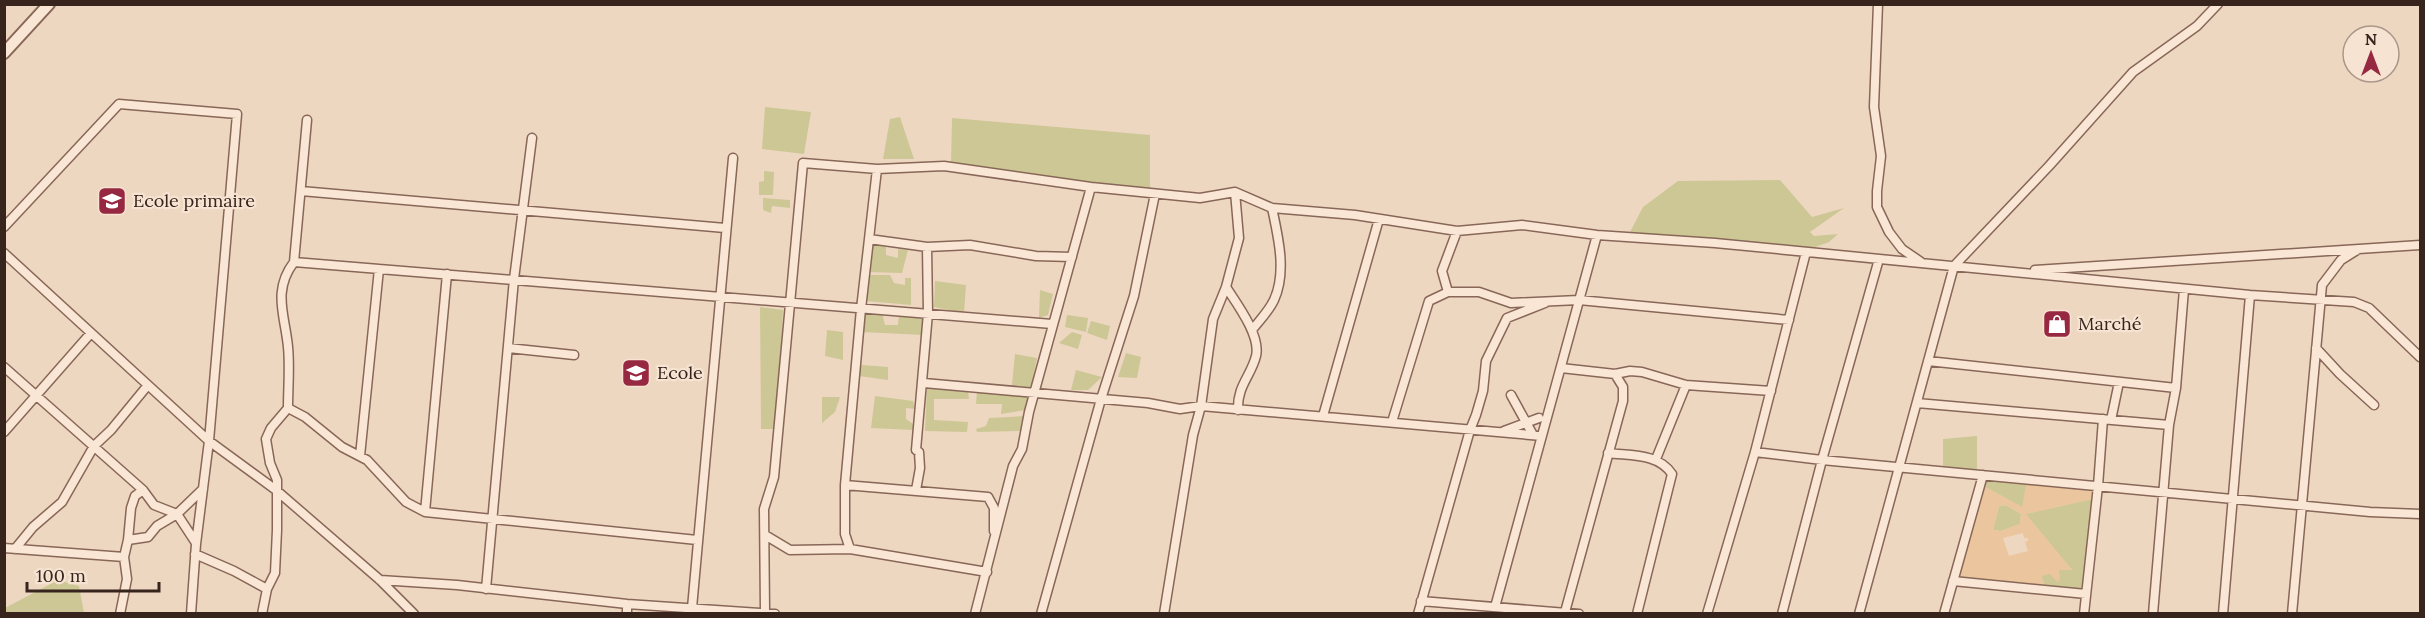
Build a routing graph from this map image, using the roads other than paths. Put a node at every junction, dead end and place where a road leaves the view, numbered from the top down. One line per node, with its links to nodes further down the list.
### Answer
1 (49, 4): 4 (street)
2 (1878, 4): 29 (street)
3 (2218, 4): 30 (street)
4 (4, 53)
5 (307, 120): 10 (street)
6 (532, 138): 14 (street)
7 (733, 158): 17 (street)
8 (877, 170): 9 (street); 20 (street); 42 (street)
9 (1091, 187): 12 (street); 26 (street)
10 (301, 191): 14 (street); 28 (street)
11 (1235, 192): 12 (street); 13 (street); 35 (street)
12 (1155, 194): 67 (street)
13 (1272, 208): 15 (street); 48 (street)
14 (522, 210): 17 (street); 34 (street)
15 (1379, 219): 18 (street); 73 (street)
16 (4, 227): 83 (street)
17 (725, 228): 38 (street)
18 (1457, 231): 19 (street); 37 (street)
19 (1597, 235): 24 (street); 41 (street)
20 (869, 239): 22 (street); 44 (street)
21 (2421, 245): 23 (street)
22 (927, 246): 26 (street); 45 (street)
23 (2358, 249): 32 (street); 40 (street)
24 (1806, 252): 27 (street); 46 (street)
25 (4, 254): 49 (street)
26 (1072, 257): 47 (street)
27 (1879, 259): 29 (street); 89 (street)
28 (294, 262): 31 (street); 71 (street)
29 (1923, 263): 30 (street)
30 (1954, 266): 32 (street); 54 (street)
31 (379, 269): 33 (street); 87 (street)
32 (2009, 272): 36 (street)
33 (447, 274): 34 (street); 101 (street)
34 (514, 279): 38 (street); 50 (street)
35 (1227, 287): 48 (street); 70 (street)
36 (2184, 289): 39 (street); 62 (street)
37 (1448, 292): 43 (street); 76 (street)
38 (720, 295): 42 (street); 107 (street)
39 (2250, 295): 40 (street); 99 (street)
40 (2320, 299): 51 (street); 53 (street)
41 (1579, 300): 43 (street); 46 (street); 56 (street)
42 (791, 303): 44 (street); 105 (street)
43 (1545, 303): 79 (street)
44 (861, 309): 45 (street); 92 (street)
45 (928, 314): 47 (street); 59 (street)
46 (1789, 320): 63 (street)
47 (1052, 324): 64 (street)
48 (1252, 330): 72 (street)
49 (91, 333): 60 (street); 65 (street)
50 (508, 348): 52 (street); 104 (street)
51 (2316, 348): 69 (street); 100 (street)
52 (574, 355)
53 (2421, 357)
54 (1928, 361): 58 (street); 68 (street)
55 (4, 367): 65 (street)
56 (1561, 368): 57 (street); 82 (street)
57 (1615, 374): 61 (street); 86 (street)
58 (2120, 382): 62 (street); 75 (street)
59 (924, 383): 64 (street); 97 (street)
60 (148, 385): 83 (street); 84 (street)
61 (1686, 385): 63 (street); 88 (street)
62 (2176, 388): 78 (street)
63 (1771, 391): 85 (street)
64 (1035, 392): 67 (street); 109 (street)
65 (36, 395): 80 (street); 84 (street)
66 (1511, 396): 77 (street)
67 (1101, 399): 70 (street); 133 (street)
68 (1917, 403): 75 (street); 90 (street)
69 (2374, 405)
70 (1201, 406): 72 (street); 134 (street)
71 (288, 408): 87 (street); 96 (street)
72 (1238, 410): 73 (street)
73 (1323, 416): 76 (street)
74 (1539, 418): 77 (street)
75 (2107, 420): 78 (street); 93 (street)
76 (1392, 422): 79 (street)
77 (1525, 423): 81 (street); 82 (street)
78 (2169, 425): 98 (street)
79 (1470, 430): 81 (street); 121 (street)
80 (4, 432)
81 (1501, 432): 82 (street)
82 (1537, 436): 122 (street)
83 (209, 441): 94 (street); 96 (street)
84 (94, 446): 95 (street); 111 (street)
85 (1755, 452): 89 (street); 138 (street)
86 (1608, 453): 88 (street); 126 (street)
87 (360, 456): 101 (street)
88 (1656, 459): 137 (street)
89 (1822, 460): 90 (street); 139 (street)
90 (1899, 468): 91 (street); 140 (street)
91 (1983, 476): 93 (street); 117 (street)
92 (845, 485): 97 (street); 112 (street)
93 (2098, 486): 98 (street); 120 (street)
94 (203, 489): 102 (street); 108 (street)
95 (143, 490): 102 (street); 106 (street)
96 (276, 490): 116 (street); 118 (street)
97 (916, 490): 109 (street)
98 (2163, 493): 99 (street); 143 (street)
99 (2233, 499): 100 (street); 144 (street)
100 (2302, 506): 103 (street); 145 (street)
101 (426, 512): 104 (street)
102 (177, 514): 106 (street); 108 (street)
103 (2421, 514)
104 (493, 520): 107 (street); 119 (street)
105 (765, 535): 112 (street); 125 (street)
106 (128, 540): 114 (street)
107 (698, 540): 123 (street)
108 (196, 544): 113 (street)
109 (994, 545): 115 (street)
110 (4, 548): 111 (street)
111 (15, 549): 114 (street)
112 (850, 549): 115 (street)
113 (195, 554): 118 (street); 128 (street)
114 (124, 557): 127 (street)
115 (987, 572): 132 (street)
116 (380, 580): 119 (street); 130 (street)
117 (1953, 581): 120 (street); 141 (street)
118 (267, 589): 129 (street)
119 (486, 589): 124 (street)
120 (2086, 594): 142 (street)
121 (1421, 601): 122 (street); 135 (street)
122 (1495, 607): 126 (street)
123 (692, 608): 124 (street); 125 (street)
124 (627, 609)
125 (765, 612): 131 (street)
126 (1565, 612): 136 (street)
127 (120, 614)
128 (191, 614)
129 (262, 614)
130 (414, 614)
131 (775, 614)
132 (975, 614)
133 (1041, 614)
134 (1164, 614)
135 (1418, 614)
136 (1579, 614)
137 (1637, 614)
138 (1707, 614)
139 (1782, 614)
140 (1859, 614)
141 (1944, 614)
142 (2084, 614)
143 (2153, 614)
144 (2223, 614)
145 (2292, 614)

